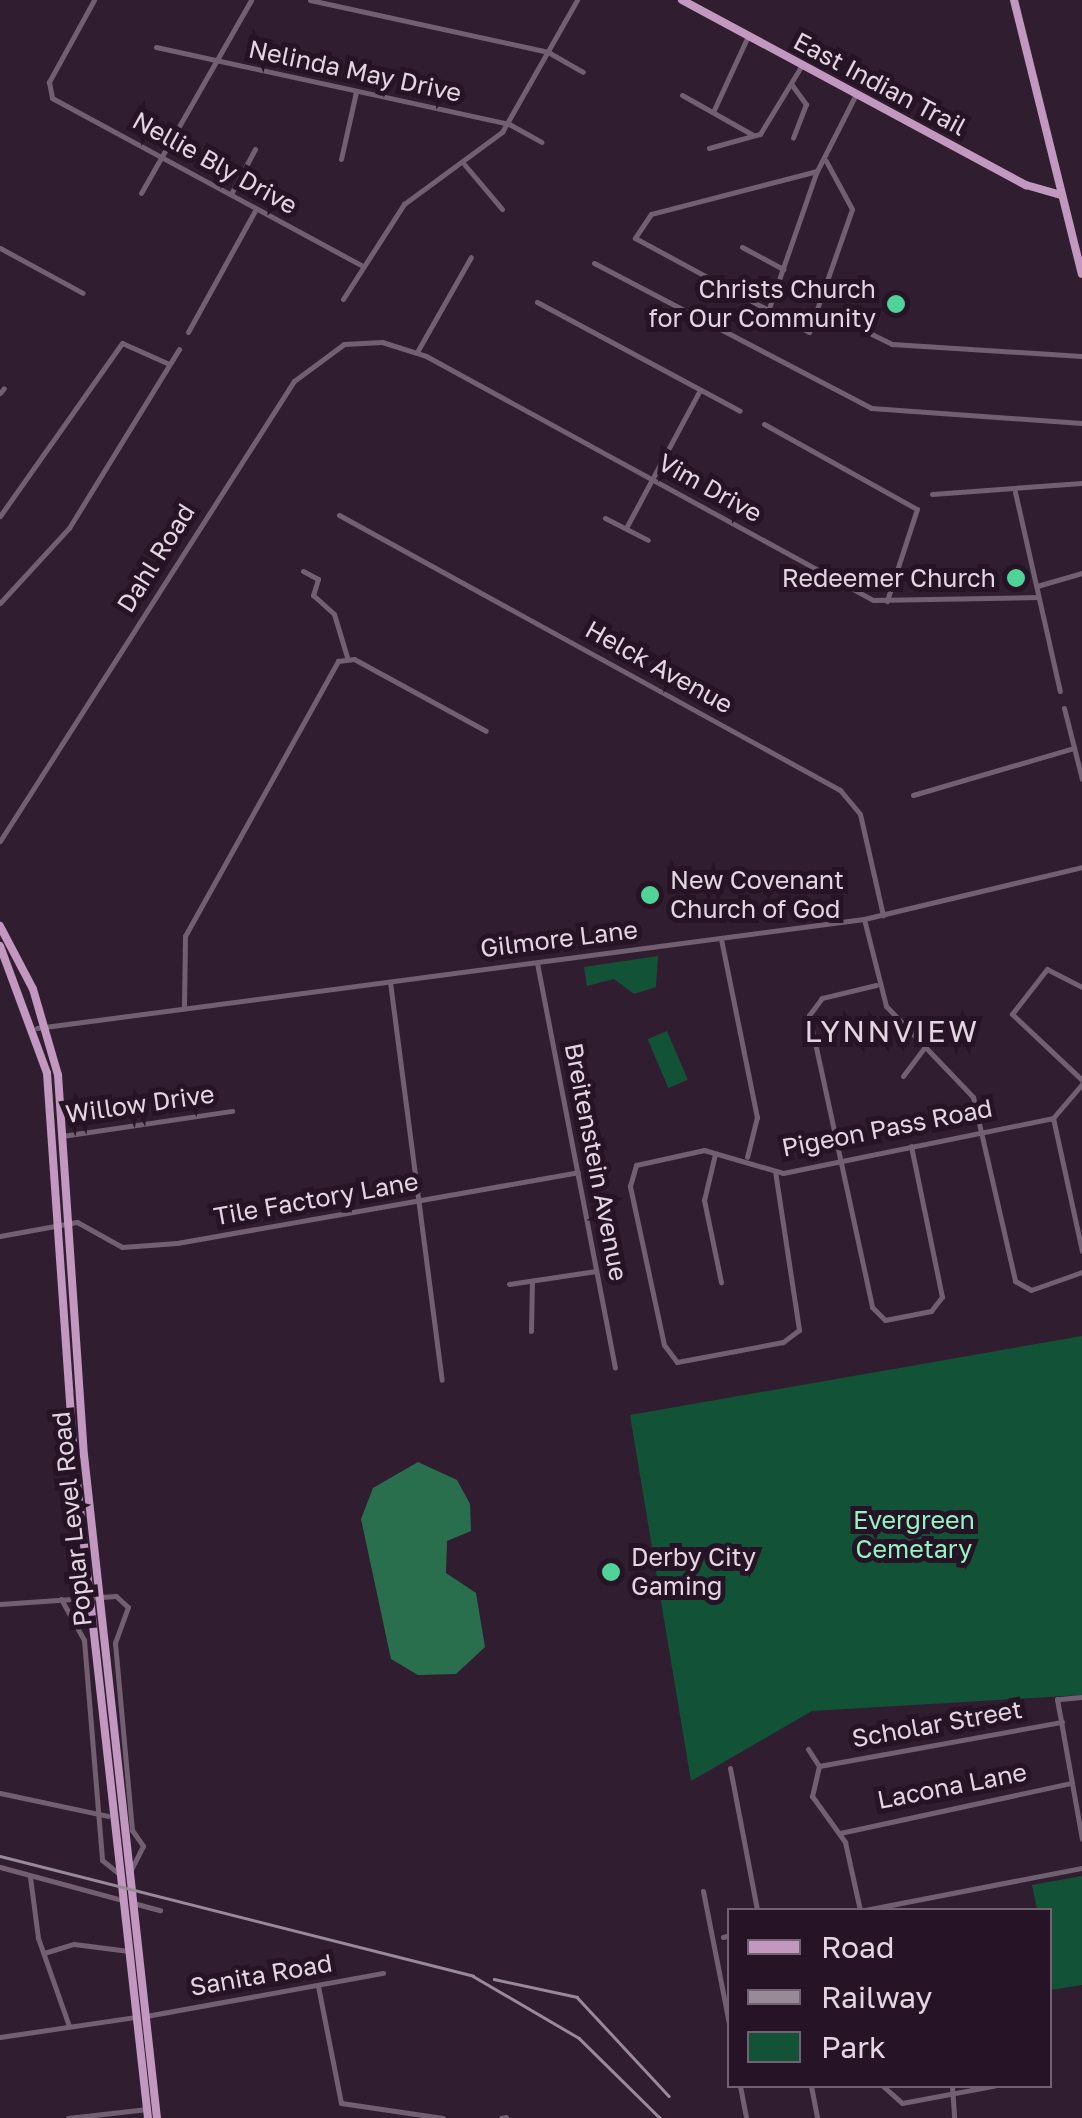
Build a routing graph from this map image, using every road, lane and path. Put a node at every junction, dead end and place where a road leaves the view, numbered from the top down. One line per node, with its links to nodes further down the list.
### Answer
1 (94, 0): 24 (street, Nellie Bly Drive)
2 (252, 0): 10 (street)
3 (310, 0): 9 (street)
4 (577, 0): 9 (street)
5 (682, 0): 7 (main road, East Indian Trail)
6 (1014, 0): 31 (main road)
7 (748, 36): 11 (main road, East Indian Trail); 17 (street)
8 (156, 47): 10 (street, Nelinda May Drive)
9 (548, 52): 12 (street); 18 (street)
10 (216, 61): 14 (street, Nelinda May Drive); 24 (street)
11 (802, 65): 13 (street); 15 (main road, East Indian Trail)
12 (583, 72)
13 (792, 86): 19 (street); 20 (street)
14 (356, 92): 18 (street, Nelinda May Drive); 25 (street)
15 (856, 94): 26 (street); 31 (main road, East Indian Trail)
16 (682, 95): 17 (street)
17 (714, 112): 19 (street)
18 (506, 124): 21 (street, Nelinda May Drive); 27 (street)
19 (755, 137): 22 (street)
20 (793, 138)
21 (542, 142)
22 (709, 148)
23 (255, 149): 30 (street)
24 (162, 157): 29 (street); 30 (street, Nellie Bly Drive)
25 (342, 160)
26 (826, 162): 28 (street); 44 (street)
27 (464, 164): 33 (street); 38 (street)
28 (817, 171): 39 (street); 44 (street)
29 (141, 193)
30 (231, 194): 32 (street, Nellie Bly Drive)
31 (1062, 195): 40 (main road)
32 (256, 209): 38 (street, Nellie Bly Drive); 46 (street)
33 (502, 209)
34 (742, 247): 39 (street)
35 (0, 248): 41 (street)
36 (471, 257): 49 (street)
37 (594, 263): 54 (street)
38 (363, 266): 42 (street)
39 (783, 269): 44 (street)
40 (1082, 274)
41 (83, 293)
42 (343, 298)
43 (536, 302): 52 (street)
44 (767, 314)
45 (835, 316): 50 (street)
46 (188, 332)
47 (378, 342): 49 (street, Vim Drive); 78 (street, Dahl Road)
48 (179, 350): 51 (street)
49 (416, 352): 56 (street, Vim Drive)
50 (1082, 356)
51 (169, 364): 61 (street); 70 (street)
52 (700, 390): 53 (street); 56 (street)
53 (740, 411)
54 (1082, 423)
55 (764, 424): 69 (street)
56 (652, 479): 63 (street); 69 (street, Vim Drive)
57 (1082, 483): 58 (street)
58 (1015, 492): 59 (street); 67 (street)
59 (932, 494)
60 (339, 515): 80 (street, Helck Avenue)
61 (0, 516)
62 (605, 518): 63 (street)
63 (626, 528): 64 (street)
64 (648, 540)
65 (303, 570): 71 (street)
66 (1082, 573): 67 (street)
67 (1037, 586): 68 (street)
68 (1038, 597): 69 (street, Vim Drive); 72 (street)
69 (888, 601)
70 (0, 602)
71 (346, 657): 74 (street); 89 (street)
72 (1060, 691)
73 (1064, 708): 75 (street)
74 (486, 731)
75 (1074, 748): 76 (street); 77 (street)
76 (1082, 779)
77 (914, 795)
78 (0, 840)
79 (1082, 867): 80 (street, Gilmore Lane)
80 (883, 915): 81 (street, Gilmore Lane)
81 (864, 919): 83 (street, Gilmore Lane); 87 (street)
82 (0, 926): 90 (main road, Poplar Level Road)
83 (720, 939): 85 (street, Gilmore Lane); 101 (street)
84 (0, 946): 91 (main road, Poplar Level Road)
85 (537, 963): 86 (street, Gilmore Lane); 104 (street, Breitenstein Avenue)
86 (390, 982): 89 (street, Gilmore Lane); 105 (street)
87 (876, 984): 92 (street); 102 (street)
88 (1082, 987): 94 (street)
89 (184, 1007): 90 (street, Gilmore Lane)
90 (48, 1026): 91 (street, Gilmore Lane); 98 (main road, Poplar Level Road)
91 (37, 1028): 98 (main road, Poplar Level Road)
92 (926, 1046): 93 (street); 97 (street)
93 (903, 1076)
94 (1082, 1082): 96 (street)
95 (232, 1111): 98 (street, Willow Drive)
96 (1054, 1118): 97 (street, Pigeon Pass Road); 109 (street)
97 (982, 1130): 99 (street, Pigeon Pass Road); 111 (street)
98 (58, 1136): 106 (main road, Poplar Level Road); 107 (main road, Poplar Level Road)
99 (912, 1146): 102 (street, Pigeon Pass Road); 102 (street)
100 (715, 1152): 101 (street, Pigeon Pass Road); 103 (street, Pigeon Pass Road); 113 (street)
101 (747, 1158): 103 (street, Pigeon Pass Road)
102 (840, 1161): 103 (street, Pigeon Pass Road)
103 (775, 1171)
104 (578, 1172): 105 (street, Tile Factory Lane); 110 (street, Breitenstein Avenue)
105 (418, 1202): 106 (street, Tile Factory Lane); 117 (street)
106 (68, 1223): 107 (street); 118 (main road, Poplar Level Road)
107 (58, 1226): 108 (street); 118 (main road, Poplar Level Road)
108 (0, 1236)
109 (1082, 1252)
110 (596, 1272): 112 (street); 116 (street, Breitenstein Avenue)
111 (1082, 1272)
112 (532, 1281): 114 (street); 115 (street)
113 (721, 1282)
114 (508, 1284)
115 (531, 1331)
116 (615, 1368)
117 (442, 1380)
118 (95, 1597): 119 (street); 128 (street); 145 (main road, Poplar Level Road)
119 (61, 1599): 120 (street); 129 (street)
120 (0, 1604)
121 (1082, 1697): 122 (street)
122 (1062, 1722): 124 (street, Scholar Street); 126 (street)
123 (808, 1749): 124 (street)
124 (819, 1766): 130 (street)
125 (730, 1768): 136 (street)
126 (1072, 1783): 130 (street, Lacona Lane); 131 (street)
127 (0, 1793): 129 (street)
128 (131, 1815): 129 (street); 129 (street)
129 (104, 1816)
130 (840, 1833): 137 (street)
131 (1082, 1839)
132 (0, 1867): 134 (street)
133 (1082, 1868): 138 (street)
134 (30, 1877): 139 (street); 141 (street)
135 (703, 1890): 144 (street)
136 (757, 1908)
137 (861, 1908)
138 (872, 1908)
139 (160, 1910)
140 (149, 1952): 141 (street)
141 (44, 1953): 146 (street)
142 (383, 1973): 143 (street, Sanita Road)
143 (318, 1986): 145 (street, Sanita Road); 157 (street)
144 (727, 2014)
145 (141, 2017): 146 (street, Sanita Road); 154 (main road, Poplar Level Road); 156 (main road, Poplar Level Road)
146 (68, 2026): 147 (street, Sanita Road)
147 (0, 2038)
148 (740, 2088): 158 (street)
149 (811, 2088): 159 (street)
150 (885, 2088): 153 (street)
151 (952, 2088): 153 (street)
152 (983, 2088): 153 (street)
153 (952, 2094): 160 (street)
154 (147, 2114): 155 (street)
155 (68, 2118)
156 (158, 2118)
157 (443, 2118)
158 (746, 2118)
159 (817, 2118)
160 (954, 2118)

